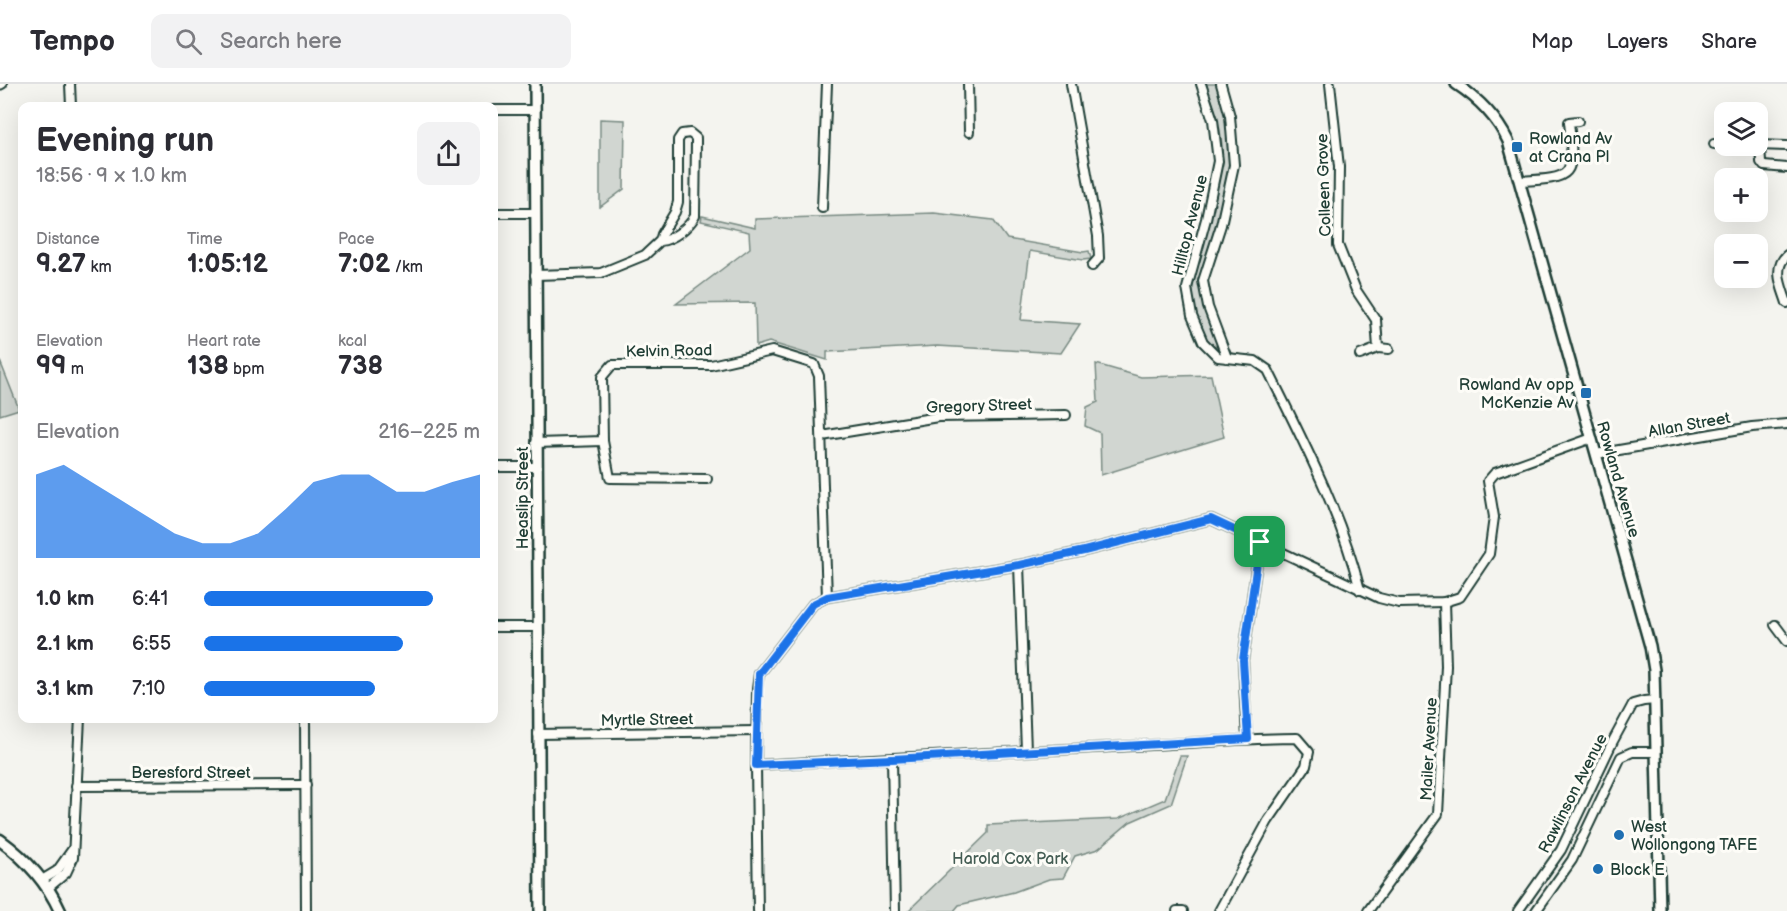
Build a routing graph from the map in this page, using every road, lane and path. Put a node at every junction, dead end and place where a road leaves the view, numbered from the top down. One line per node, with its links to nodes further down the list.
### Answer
1 (70, 84): 10 (street)
2 (535, 84): 12 (street, Heaslip Street)
3 (827, 84): 20 (street)
4 (968, 84): 14 (street)
5 (1071, 84): 25 (street)
6 (1201, 84): 31 (street, Hilltop Avenue)
7 (1221, 84): 31 (street, Hilltop Avenue)
8 (1330, 84): 28 (street, Colleen Grove)
9 (1456, 84): 19 (street, Rowland Avenue)
10 (71, 102)
11 (498, 110): 12 (street)
12 (535, 110): 22 (street, Heaslip Street)
13 (1578, 121): 19 (street)
14 (969, 132)
15 (1768, 145): 16 (street)
16 (1787, 146)
17 (1760, 156): 18 (street)
18 (1787, 168)
19 (1520, 180): 35 (street, Rowland Avenue)
20 (822, 208)
21 (498, 213): 22 (street)
22 (535, 213): 26 (street, Heaslip Street)
23 (660, 241): 23 (street); 26 (street)
24 (1787, 255): 27 (street)
25 (1092, 266)
26 (535, 275): 37 (street, Heaslip Street)
27 (1787, 303)
28 (1378, 348): 29 (street); 30 (street)
29 (1389, 349)
30 (1360, 355)
31 (1227, 358): 44 (street, Hilltop Avenue)
32 (1066, 415): 34 (street, Gregory Street)
33 (1787, 424): 38 (street, Allan Street)
34 (822, 436): 36 (street, Kelvin Road); 45 (street, Kelvin Road)
35 (1592, 438): 38 (street, Rowland Avenue); 46 (street)
36 (603, 441): 37 (street); 41 (street)
37 (536, 443): 40 (street, Heaslip Street)
38 (1596, 454): 51 (street, Rowland Avenue)
39 (498, 466): 40 (street)
40 (536, 466): 49 (street, Heaslip Street)
41 (707, 479)
42 (1260, 542): 43 (street); 44 (street); 56 (street)
43 (1019, 565): 45 (street); 57 (street)
44 (1360, 590): 46 (street)
45 (827, 597): 54 (street)
46 (1444, 602): 73 (street, Mailer Avenue)
47 (1775, 625): 50 (street)
48 (498, 627): 49 (street)
49 (537, 627): 55 (street, Heaslip Street)
50 (1787, 641)
51 (1654, 700): 58 (street, Rowland Avenue); 74 (street, Rawlinson Avenue)
52 (80, 723): 62 (street)
53 (305, 723): 61 (street)
54 (756, 731): 55 (street, Myrtle Street); 60 (street)
55 (538, 734): 67 (street, Heaslip Street)
56 (1248, 739): 57 (street); 72 (street)
57 (1026, 750): 59 (street)
58 (1656, 752): 75 (street, Rawlinson Avenue); 76 (street, Rowland Avenue)
59 (892, 759): 60 (street); 69 (street)
60 (756, 765): 68 (street)
61 (306, 785): 62 (street, Beresford Street); 66 (street)
62 (76, 786): 64 (street)
63 (0, 840): 64 (main road)
64 (45, 884): 65 (main road)
65 (60, 911)
66 (306, 911)
67 (540, 911)
68 (758, 911)
69 (895, 911)
70 (1177, 911): 71 (street)
71 (1184, 911)
72 (1220, 911)
73 (1368, 911)
74 (1518, 911)
75 (1536, 911)
76 (1660, 911)

